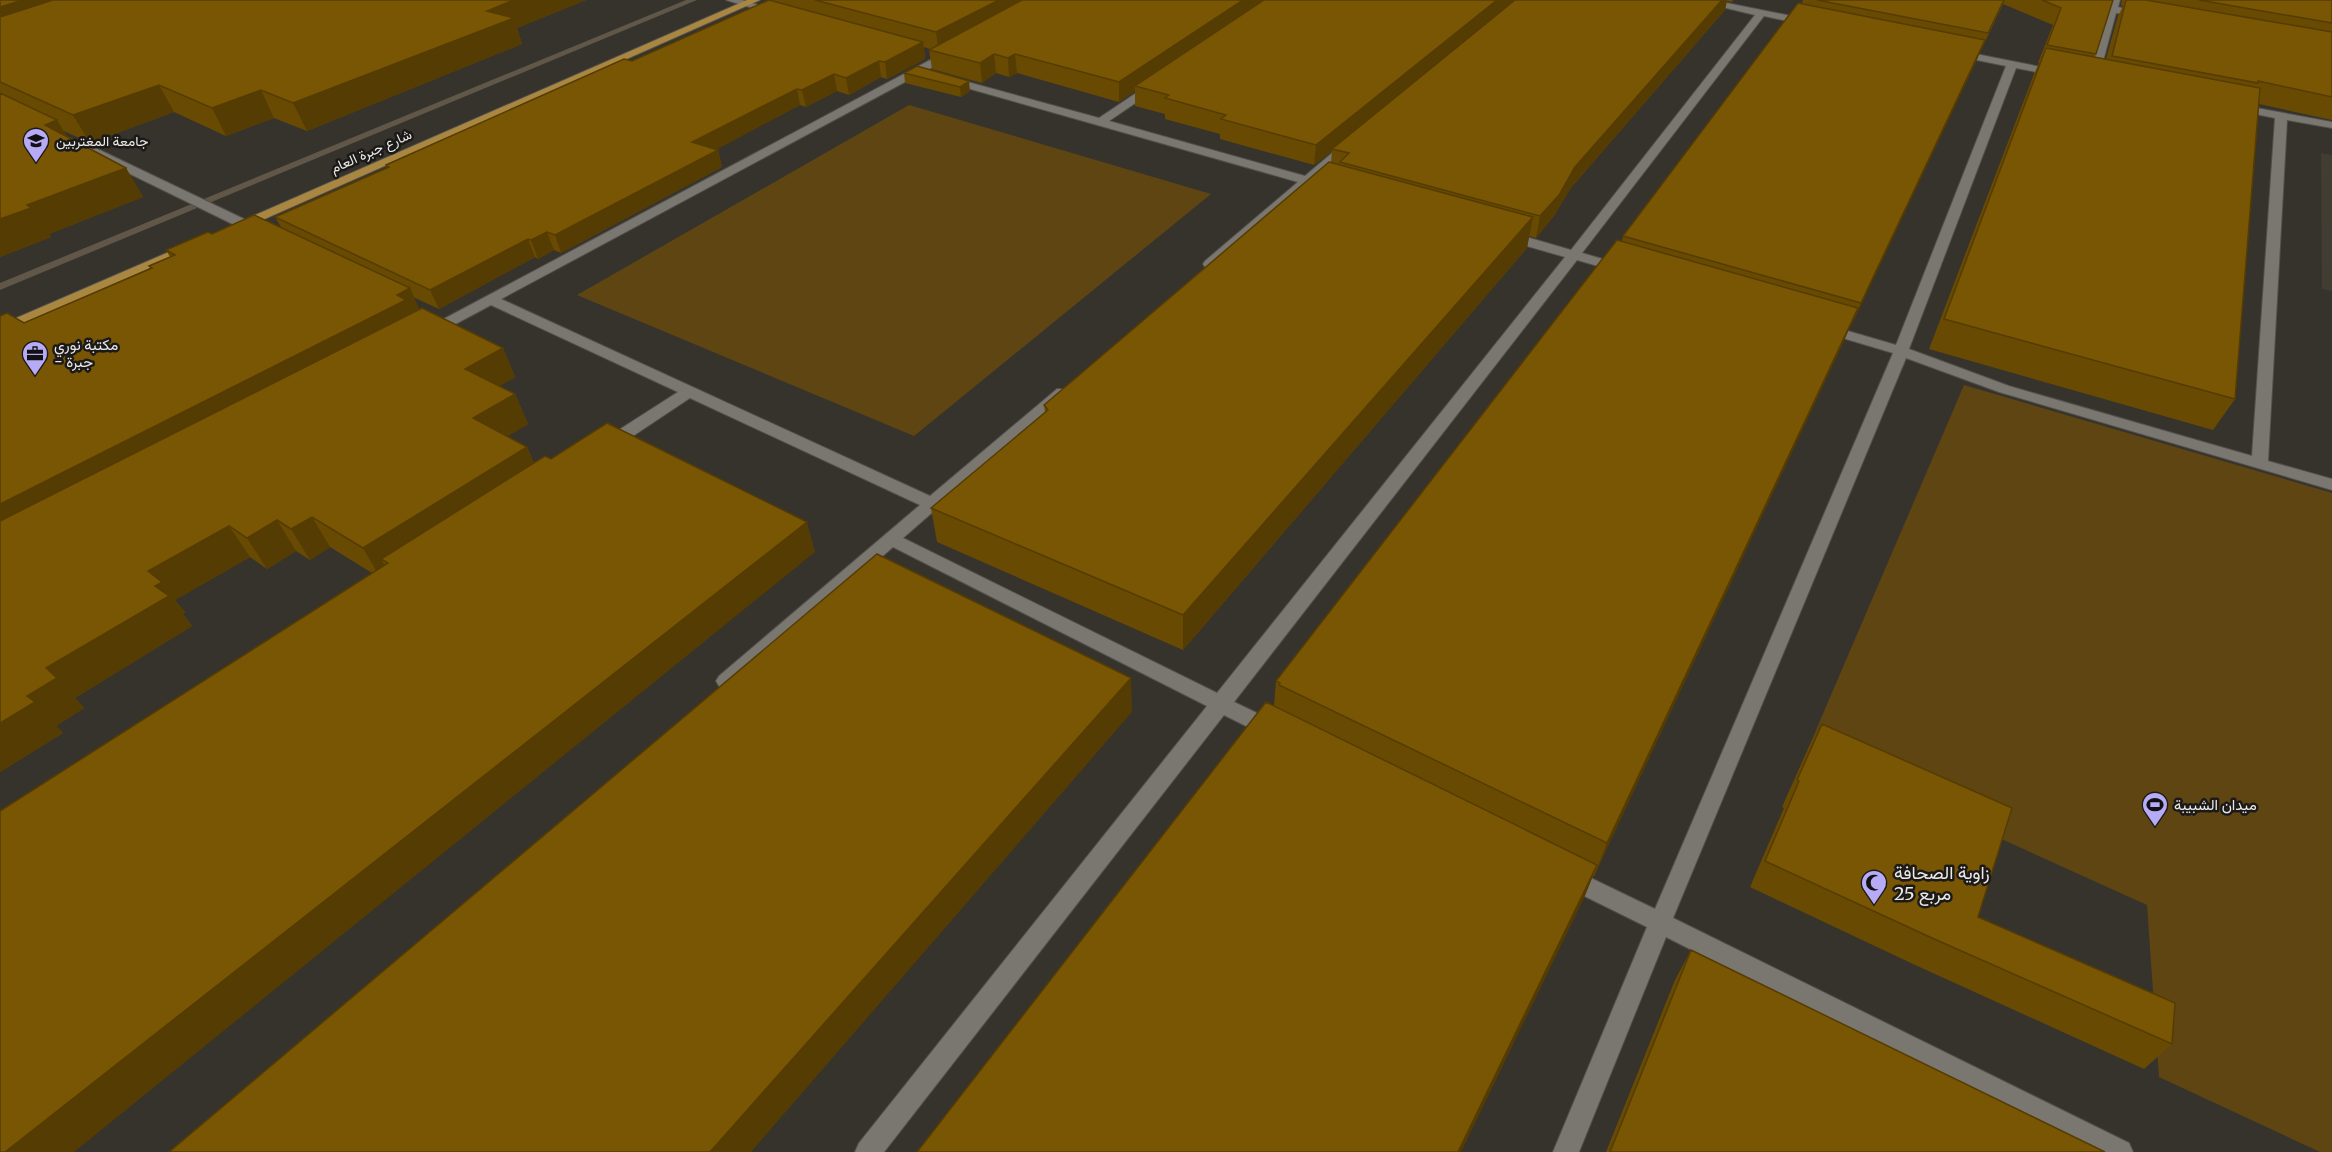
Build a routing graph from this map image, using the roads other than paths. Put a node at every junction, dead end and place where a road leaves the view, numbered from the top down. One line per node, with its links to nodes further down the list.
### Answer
1 (731, 0): 3 (street)
2 (1698, 0): 5 (street)
3 (750, 2): 6 (street); 24 (main road, شارع جبرة العام)
4 (2114, 4): 7 (street); 14 (street)
5 (1761, 13): 8 (street); 29 (street)
6 (792, 17)
7 (2158, 17)
8 (1818, 25)
9 (970, 42): 12 (street)
10 (1944, 50): 11 (street)
11 (2012, 64): 14 (street); 38 (street)
12 (918, 71): 18 (street); 32 (street)
13 (1167, 77): 18 (street)
14 (2093, 80): 15 (street)
15 (2105, 82)
16 (2223, 105): 17 (street)
17 (2282, 116): 19 (street); 42 (street)
18 (1101, 122): 22 (street)
19 (2332, 125)
20 (1361, 136): 22 (street)
21 (75, 142): 24 (street)
22 (1306, 181): 23 (street); 30 (street)
23 (1329, 187)
24 (242, 224): 26 (main road, شارع جبرة العام); 27 (street)
25 (1485, 230): 29 (street)
26 (221, 233)
27 (273, 238)
28 (199, 243): 36 (main road)
29 (1574, 255): 31 (street); 47 (street)
30 (1199, 273)
31 (1642, 275)
32 (491, 300): 34 (street); 40 (street)
33 (429, 312): 34 (street)
34 (450, 322): 37 (street)
35 (1811, 325): 38 (street)
36 (0, 330)
37 (418, 338)
38 (1901, 351): 42 (street); 50 (street)
39 (1074, 381): 44 (street)
40 (690, 391): 41 (street); 44 (street)
41 (590, 456)
42 (2260, 464): 43 (street)
43 (2332, 485)
44 (932, 504): 45 (street)
45 (891, 539): 46 (street); 47 (street)
46 (711, 694)
47 (1220, 703): 48 (street); 51 (street)
48 (1294, 740)
49 (1550, 868): 50 (street)
50 (1660, 923): 52 (street); 53 (street)
51 (868, 1152)
52 (1566, 1152)
53 (2120, 1152)

